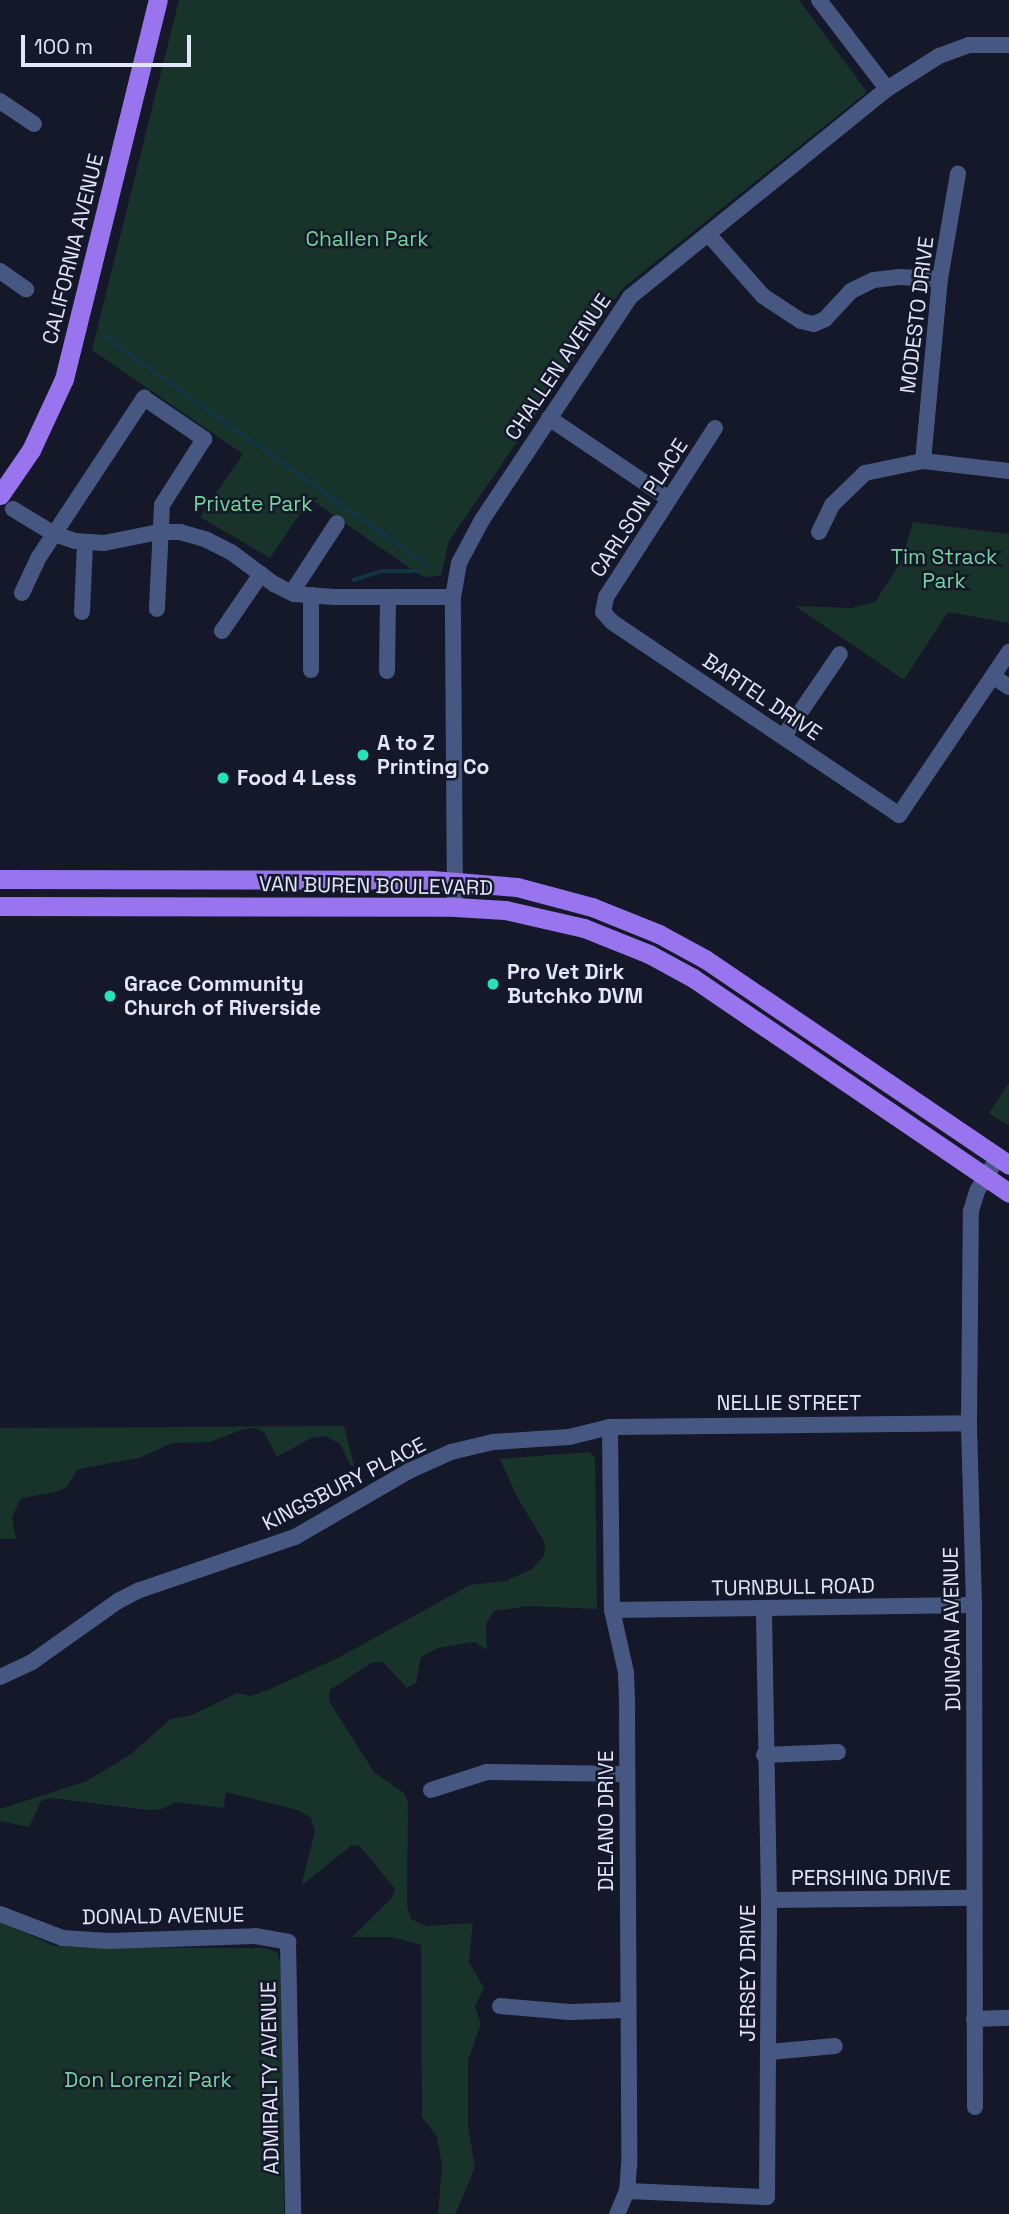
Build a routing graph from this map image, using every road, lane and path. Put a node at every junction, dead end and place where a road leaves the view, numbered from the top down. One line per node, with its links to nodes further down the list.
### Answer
1 (158, 0): 17 (main road, CALIFORNIA AVENUE)
2 (819, 0): 4 (street)
3 (1009, 45): 4 (street, CHALLEN AVENUE)
4 (887, 89): 8 (street, CHALLEN AVENUE)
5 (0, 101): 6 (street)
6 (34, 124)
7 (958, 174): 10 (street, MODESTO DRIVE)
8 (709, 235): 10 (street); 12 (street, CHALLEN AVENUE)
9 (0, 271): 11 (street)
10 (940, 279): 14 (street, MODESTO DRIVE)
11 (26, 289)
12 (549, 418): 16 (street); 28 (street, CHALLEN AVENUE)
13 (715, 428): 16 (street, CARLSON PLACE)
14 (923, 461): 15 (street); 20 (street)
15 (1009, 471)
16 (669, 499): 31 (street, CARLSON PLACE)
17 (6, 502): 21 (street)
18 (337, 523): 24 (street)
19 (159, 532): 21 (street); 22 (street); 23 (street); 29 (street)
20 (819, 532)
21 (54, 534): 22 (street); 25 (street)
22 (85, 542): 30 (street)
23 (261, 574): 24 (street); 32 (street)
24 (292, 592): 26 (street)
25 (22, 593)
26 (311, 595): 27 (street); 35 (street)
27 (388, 597): 28 (street); 36 (street)
28 (453, 597): 41 (street, CHALLEN AVENUE)
29 (157, 609)
30 (82, 612)
31 (603, 612): 39 (street, BARTEL DRIVE)
32 (222, 631)
33 (1009, 652): 37 (street)
34 (840, 654): 39 (street)
35 (310, 670)
36 (387, 671)
37 (993, 676): 38 (street); 39 (street, BARTEL DRIVE)
38 (1009, 687)
39 (784, 736)
40 (0, 879): 41 (main road, VAN BUREN BOULEVARD)
41 (455, 881): 43 (street, CHALLEN AVENUE); 44 (main road, VAN BUREN BOULEVARD)
42 (0, 906): 43 (main road, VAN BUREN BOULEVARD)
43 (455, 907): 45 (main road, VAN BUREN BOULEVARD)
44 (604, 911): 45 (main road); 47 (main road, VAN BUREN BOULEVARD)
45 (520, 913): 46 (main road, VAN BUREN BOULEVARD)
46 (685, 974): 47 (main road); 49 (main road, VAN BUREN BOULEVARD)
47 (769, 1001): 48 (main road, VAN BUREN BOULEVARD)
48 (1004, 1161): 49 (street, DUNCAN AVENUE)
49 (986, 1177): 50 (main road, VAN BUREN BOULEVARD); 51 (street, DUNCAN AVENUE)
50 (1009, 1193)
51 (969, 1423): 52 (street, NELLIE STREET); 53 (street, DUNCAN AVENUE)
52 (610, 1427): 55 (street, DELANO DRIVE); 56 (street, KINGSBURY PLACE)
53 (974, 1605): 54 (street, TURNBULL ROAD); 61 (street, DUNCAN AVENUE)
54 (764, 1608): 55 (street, TURNBULL ROAD); 58 (street, JERSEY DRIVE)
55 (612, 1611): 59 (street, DELANO DRIVE)
56 (0, 1677)
57 (838, 1752): 58 (street)
58 (764, 1755): 62 (street, JERSEY DRIVE)
59 (626, 1774): 60 (street); 66 (street, DELANO DRIVE)
60 (431, 1790)
61 (974, 1898): 62 (street, PERSHING DRIVE); 68 (street, DUNCAN AVENUE)
62 (769, 1900): 70 (street, JERSEY DRIVE)
63 (0, 1914): 64 (street, DONALD AVENUE)
64 (288, 1942): 73 (street, ADMIRALTY AVENUE)
65 (500, 2006): 66 (street)
66 (627, 2010): 72 (street, DELANO DRIVE)
67 (1009, 2018): 68 (street)
68 (974, 2019): 71 (street, DUNCAN AVENUE)
69 (835, 2046): 70 (street)
70 (769, 2052): 72 (street, JERSEY DRIVE)
71 (975, 2107)
72 (627, 2191): 74 (street, DELANO DRIVE)
73 (293, 2214)
74 (617, 2214)

